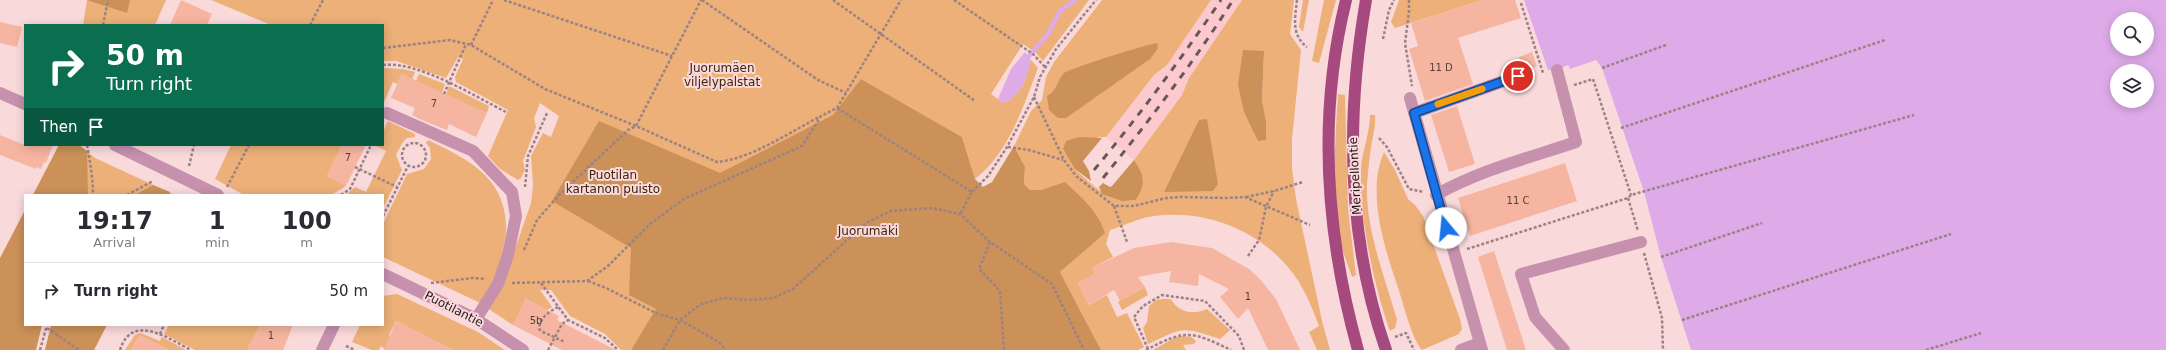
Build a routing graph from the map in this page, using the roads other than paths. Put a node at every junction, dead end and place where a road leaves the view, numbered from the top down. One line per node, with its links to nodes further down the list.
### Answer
1 (1346, 0): 20 (main road, Meripellontie)
2 (1366, 0): 21 (main road, Meripellontie)
3 (1557, 70): 12 (street)
4 (1518, 76): 9 (street)
5 (0, 93): 7 (street)
6 (1410, 98): 9 (street)
7 (24, 104)
8 (387, 112): 15 (street)
9 (1414, 113): 12 (street)
10 (117, 146): 11 (street)
11 (222, 192)
12 (1436, 195): 17 (street)
13 (1641, 242): 23 (street)
14 (384, 274): 15 (street, Puotilantie)
15 (476, 319): 19 (street, Puotilantie)
16 (334, 326): 18 (street)
17 (1481, 346): 22 (street)
18 (322, 350)
19 (523, 350)
20 (1358, 350)
21 (1386, 350)
22 (1461, 350)
23 (1564, 350)

